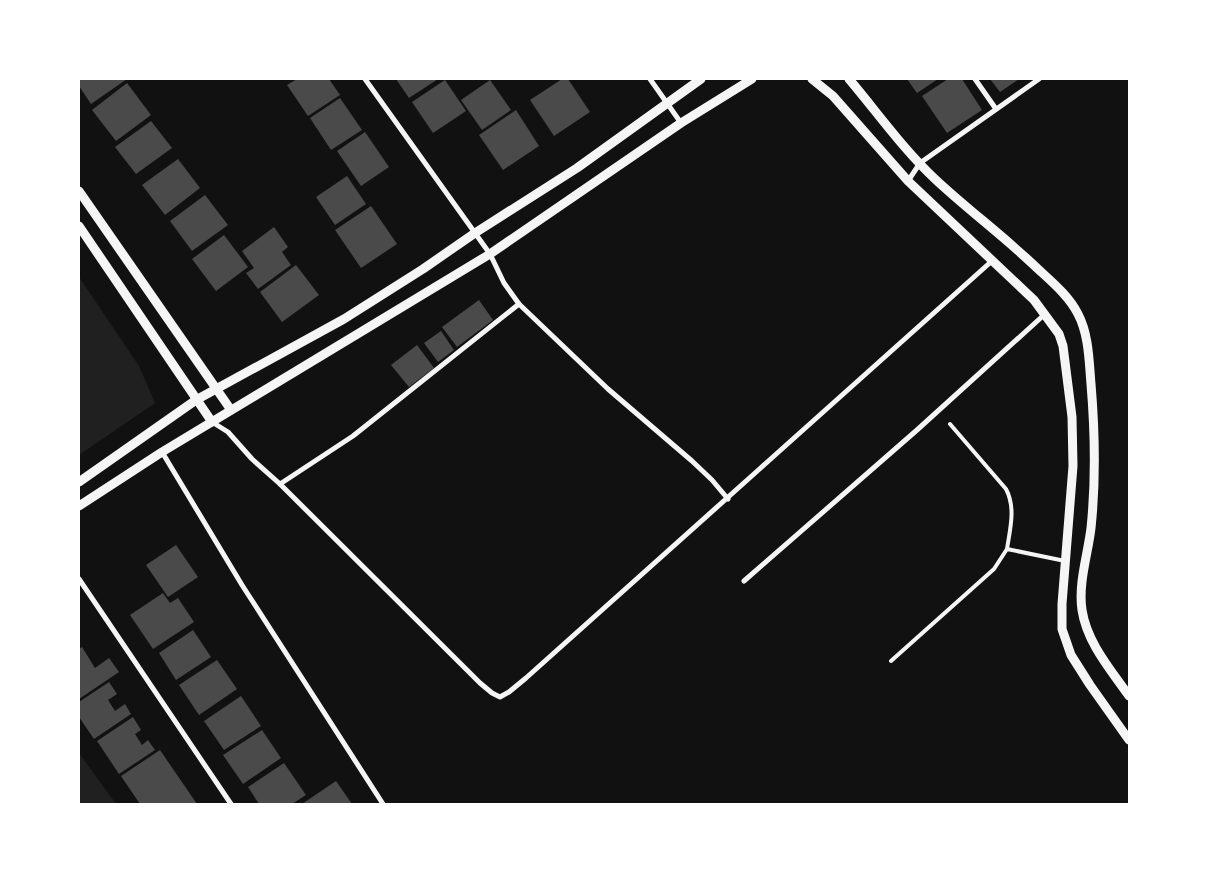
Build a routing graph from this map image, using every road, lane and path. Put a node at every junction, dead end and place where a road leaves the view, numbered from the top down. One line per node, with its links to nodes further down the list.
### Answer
1 (365, 79): 16 (street)
2 (650, 79): 9 (street)
3 (701, 79): 9 (street)
4 (752, 79): 11 (street)
5 (812, 79): 13 (street)
6 (849, 79): 12 (street)
7 (976, 79): 10 (street)
8 (1038, 79): 10 (street)
9 (666, 103): 11 (street); 16 (street)
10 (996, 109): 12 (street)
11 (681, 123): 17 (street)
12 (920, 163): 13 (street); 36 (street)
13 (908, 181): 18 (street)
14 (79, 191): 21 (street)
15 (79, 226): 22 (street)
16 (475, 232): 17 (street); 21 (street)
17 (490, 254): 19 (street); 23 (street)
18 (993, 260): 20 (street); 29 (street)
19 (519, 304): 28 (street); 29 (street)
20 (1045, 314): 32 (street); 34 (street)
21 (216, 388): 22 (street); 23 (street)
22 (196, 400): 24 (street); 27 (street)
23 (232, 410): 24 (street)
24 (212, 422): 26 (street); 28 (street)
25 (950, 424): 31 (lane)
26 (162, 452): 30 (street); 40 (street)
27 (79, 482)
28 (280, 484): 29 (street)
29 (728, 499)
30 (79, 506)
31 (1007, 549): 32 (lane); 35 (lane)
32 (1067, 562): 38 (street)
33 (79, 579): 39 (street)
34 (744, 580)
35 (890, 661)
36 (1126, 684): 37 (street)
37 (1129, 696)
38 (1129, 740)
39 (231, 804)
40 (383, 804)

